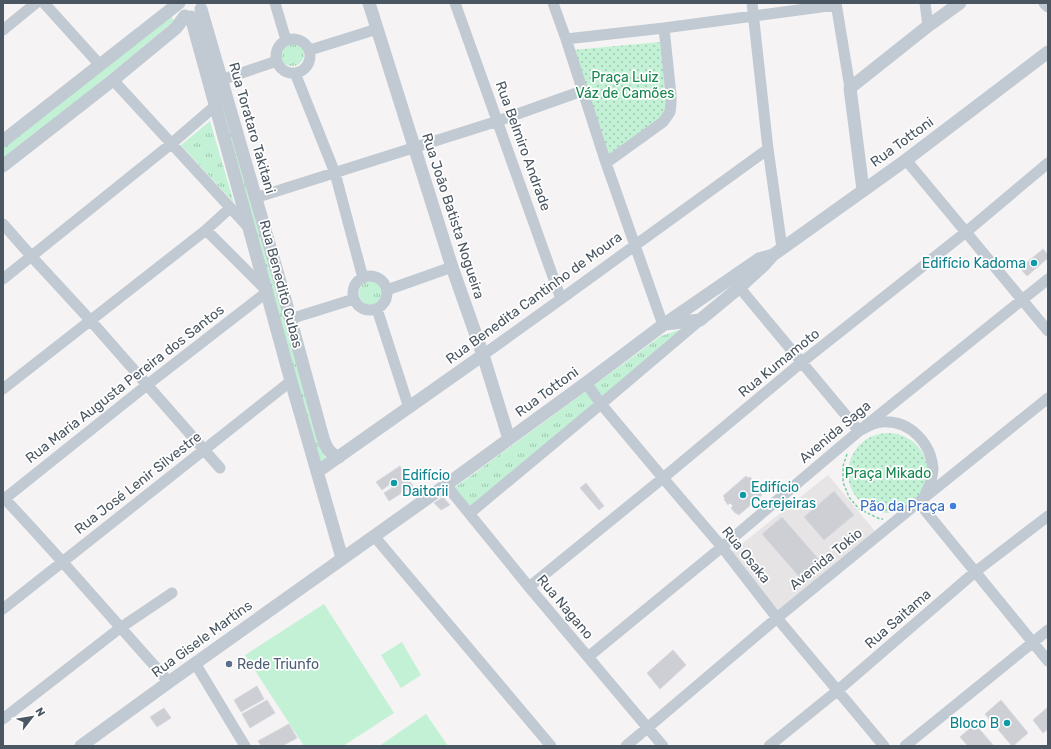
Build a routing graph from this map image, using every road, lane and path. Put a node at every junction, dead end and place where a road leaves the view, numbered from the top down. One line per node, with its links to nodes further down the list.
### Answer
1 (36, 3): 19 (street)
2 (44, 3): 25 (street)
3 (179, 3): 14 (street); 25 (street)
4 (275, 3): 21 (street)
5 (368, 3): 18 (street, Rua João Batista Nogueira)
6 (455, 3): 32 (street, Rua Belmiro Andrade)
7 (553, 3): 20 (street)
8 (752, 3): 15 (street)
9 (926, 3): 16 (street)
10 (960, 3): 16 (street)
11 (1045, 3): 13 (street)
12 (836, 4): 15 (street); 29 (street)
13 (1048, 6)
14 (194, 11): 27 (street); 28 (street, Rua Torataro Takitani); 31 (street, Rua Benedito Cubas)
15 (754, 15): 17 (street); 36 (street)
16 (928, 26): 29 (street)
17 (664, 28): 20 (street); 38 (street)
18 (377, 29): 22 (street); 35 (street, Rua João Batista Nogueira)
19 (3, 30)
20 (566, 39): 30 (street)
21 (286, 40): 22 (street); 24 (street)
22 (310, 50): 26 (street)
23 (1048, 52): 37 (street, Rua Tottoni)
24 (277, 61): 26 (street); 28 (street)
25 (100, 65): 33 (street)
26 (295, 72): 41 (street)
27 (112, 80): 34 (street); 40 (street)
28 (221, 80): 43 (street, Rua Torataro Takitani)
29 (850, 88): 42 (street)
30 (582, 90): 32 (street); 38 (street)
31 (215, 106): 34 (street); 46 (street, Rua Benedito Cubas)
32 (498, 120): 35 (street); 61 (street, Rua Belmiro Andrade)
33 (3, 142)
34 (171, 144): 44 (street); 51 (street)
35 (414, 147): 41 (street); 52 (street, Rua João Batista Nogueira)
36 (768, 149): 49 (street, Rua Benedita Cantinho de Moura); 50 (street)
37 (906, 160): 42 (street, Rua Tottoni); 48 (street)
38 (606, 163): 49 (street)
39 (1048, 163): 48 (street, Rua Kumamoto)
40 (3, 166)
41 (335, 173): 43 (street); 53 (street)
42 (863, 190): 50 (street, Rua Tottoni)
43 (255, 198): 59 (street, Rua Torataro Takitani)
44 (230, 208): 46 (street); 47 (street)
45 (3, 224): 51 (street)
46 (249, 228): 58 (street, Rua Benedito Cubas)
47 (206, 230): 58 (street); 66 (street)
48 (966, 232): 62 (street); 70 (street, Rua Kumamoto)
49 (635, 246): 61 (street, Rua Benedita Cantinho de Moura); 67 (street)
50 (777, 251): 56 (street, Rua Tottoni)
51 (32, 257): 54 (street); 66 (street)
52 (452, 267): 57 (street); 69 (street, Rua João Batista Nogueira)
53 (363, 278): 57 (street); 60 (street)
54 (3, 279)
55 (1048, 279): 62 (street, Avenida Saga)
56 (735, 283): 65 (street, Rua Tottoni); 67 (street, Rua Tottoni); 70 (street)
57 (387, 290): 63 (street)
58 (267, 292): 59 (street); 71 (street, Rua Benedito Cubas); 73 (street, Rua Maria Augusta Pereira dos Santos)
59 (283, 292): 64 (street, Rua Torataro Takitani)
60 (354, 299): 63 (street); 64 (street)
61 (561, 299): 69 (street, Rua Benedita Cantinho de Moura)
62 (1022, 300): 68 (street); 78 (street, Avenida Saga)
63 (377, 309): 77 (street)
64 (290, 319): 79 (street, Rua Torataro Takitani)
65 (700, 320): 67 (street); 76 (street, Rua Tottoni)
66 (91, 321): 73 (street); 74 (street)
67 (663, 325): 72 (street, Rua Tottoni)
68 (1048, 331)
69 (483, 355): 77 (street, Rua Benedita Cantinho de Moura); 80 (street, Rua João Batista Nogueira)
70 (802, 362): 78 (street); 87 (street, Rua Kumamoto)
71 (291, 381): 81 (street, Rua Benedito Cubas); 82 (street, Rua José Lenir Silvestre)
72 (586, 383): 76 (street, Rua Osaka); 80 (street, Rua Tottoni)
73 (147, 385): 82 (street); 89 (street, Rua Maria Augusta Pereira dos Santos)
74 (3, 389)
75 (1048, 398): 90 (street, Avenida Tokio)
76 (601, 404): 87 (street, Rua Osaka); 91 (street, Rua Tottoni)
77 (409, 408): 84 (street, Rua Benedita Cantinho de Moura)
78 (859, 431): 90 (street); 95 (street, Avenida Saga)
79 (323, 438): 81 (street); 84 (street, Rua Torataro Takitani)
80 (509, 439): 88 (street, Rua Tottoni)
81 (308, 441): 86 (street, Rua Benedito Cubas)
82 (204, 450): 85 (street); 97 (street, Rua José Lenir Silvestre)
83 (848, 453): 93 (path)
84 (339, 457): 86 (street, Rua Benedita Cantinho de Moura)
85 (220, 468)
86 (317, 472): 96 (street, Rua Benedito Cubas)
87 (663, 478): 95 (street, Rua Osaka); 99 (street, Rua Kumamoto)
88 (446, 485): 91 (street, Rua Nagano); 94 (street, Rua Tottoni)
89 (4, 499): 97 (street)
90 (922, 500): 98 (street); 102 (street, Avenida Tokio)
91 (470, 513): 99 (street, Rua Nagano)
92 (1048, 516): 98 (street, Rua Saitama)
93 (888, 519)
94 (374, 536): 96 (street, Rua Tottoni); 115 (street)
95 (722, 547): 102 (street, Rua Osaka); 106 (street, Avenida Saga)
96 (342, 558): 108 (street, Rua Gisele Martins)
97 (63, 562): 101 (street, Rua José Lenir Silvestre); 103 (street)
98 (975, 572): 105 (street); 110 (street, Rua Saitama)
99 (529, 587): 106 (street, Rua Nagano)
100 (172, 593): 103 (street)
101 (3, 609)
102 (778, 618): 110 (street, Rua Osaka); 112 (street, Avenida Tokio)
103 (120, 628): 109 (street); 111 (street)
104 (1048, 630): 105 (street)
105 (1032, 642): 107 (street); 120 (street)
106 (588, 657): 112 (street, Rua Nagano)
107 (1048, 661)
108 (195, 663): 109 (street, Rua Gisele Martins); 114 (street)
109 (169, 682): 113 (street, Rua Gisele Martins)
110 (837, 691): 118 (street, Rua Saitama); 119 (street, Rua Osaka)
111 (3, 720)
112 (647, 728): 116 (street, Avenida Tokio); 117 (street, Rua Nagano)
113 (81, 746)
114 (245, 746)
115 (551, 746)
116 (626, 746)
117 (663, 746)
118 (769, 746)
119 (884, 746)
120 (905, 746)

